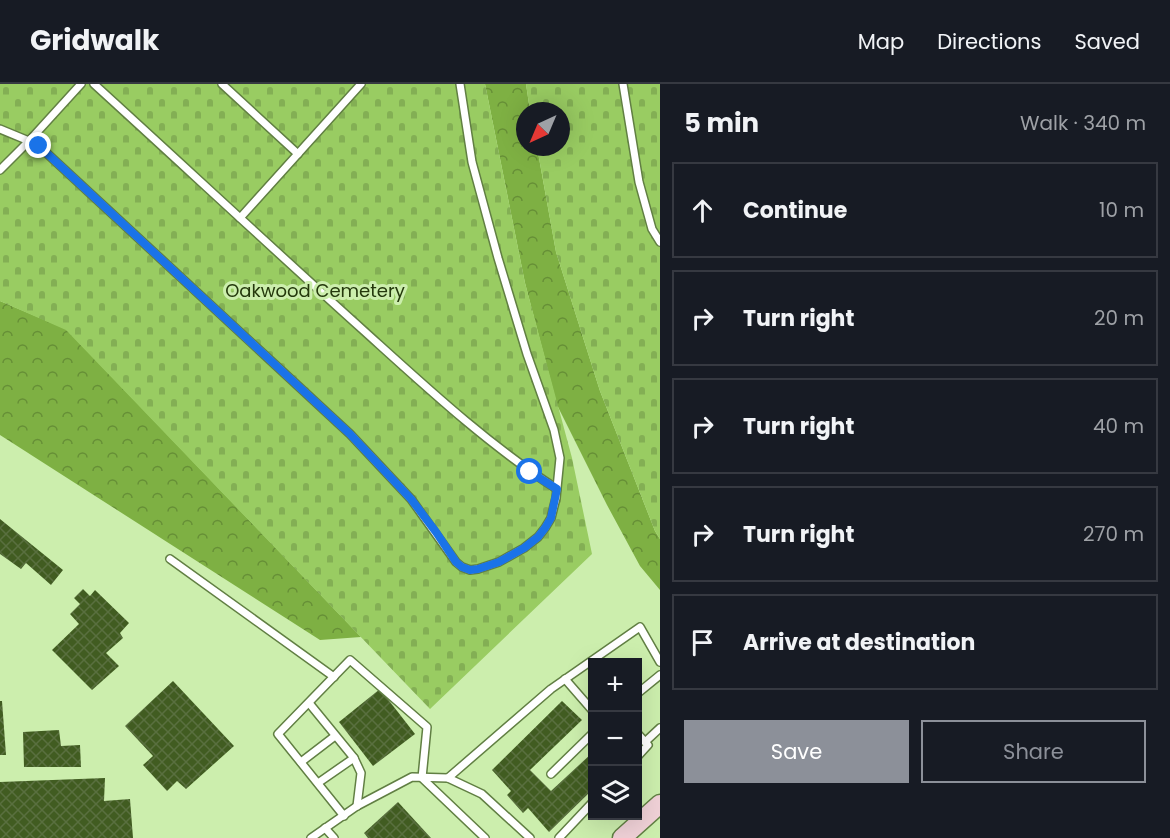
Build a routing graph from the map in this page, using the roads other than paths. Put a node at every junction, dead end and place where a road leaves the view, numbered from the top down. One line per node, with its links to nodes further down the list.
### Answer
1 (81, 84): 8 (lane)
2 (94, 84): 11 (lane)
3 (222, 84): 9 (lane)
4 (361, 84): 9 (lane)
5 (460, 84): 13 (lane)
6 (623, 84): 12 (lane)
7 (0, 129): 8 (lane)
8 (29, 141): 10 (lane); 13 (lane)
9 (298, 154): 11 (lane)
10 (0, 170)
11 (240, 218): 13 (lane)
12 (660, 242)
13 (557, 489)
14 (170, 559): 17 (lane)
15 (660, 662): 18 (lane)
16 (660, 675): 19 (lane)
17 (334, 677): 20 (lane); 31 (lane)
18 (565, 679): 21 (lane); 32 (lane)
19 (642, 690)
20 (309, 703): 23 (lane); 29 (lane)
21 (588, 705)
22 (660, 728): 26 (lane)
23 (335, 735): 28 (lane); 29 (lane)
24 (588, 738): 30 (lane)
25 (642, 739): 26 (lane)
26 (645, 742): 27 (lane)
27 (642, 752)
28 (354, 758): 33 (lane); 35 (lane)
29 (301, 762): 33 (lane)
30 (551, 774)
31 (422, 778): 32 (lane); 35 (lane); 39 (lane)
32 (448, 778): 42 (lane)
33 (318, 783): 37 (lane)
34 (660, 804): 44 (main road)
35 (357, 806): 37 (lane)
36 (588, 807): 43 (lane)
37 (344, 816): 38 (lane)
38 (326, 828): 40 (lane); 41 (lane)
39 (483, 837)
40 (310, 838)
41 (334, 838)
42 (531, 838)
43 (559, 838)
44 (622, 838)

